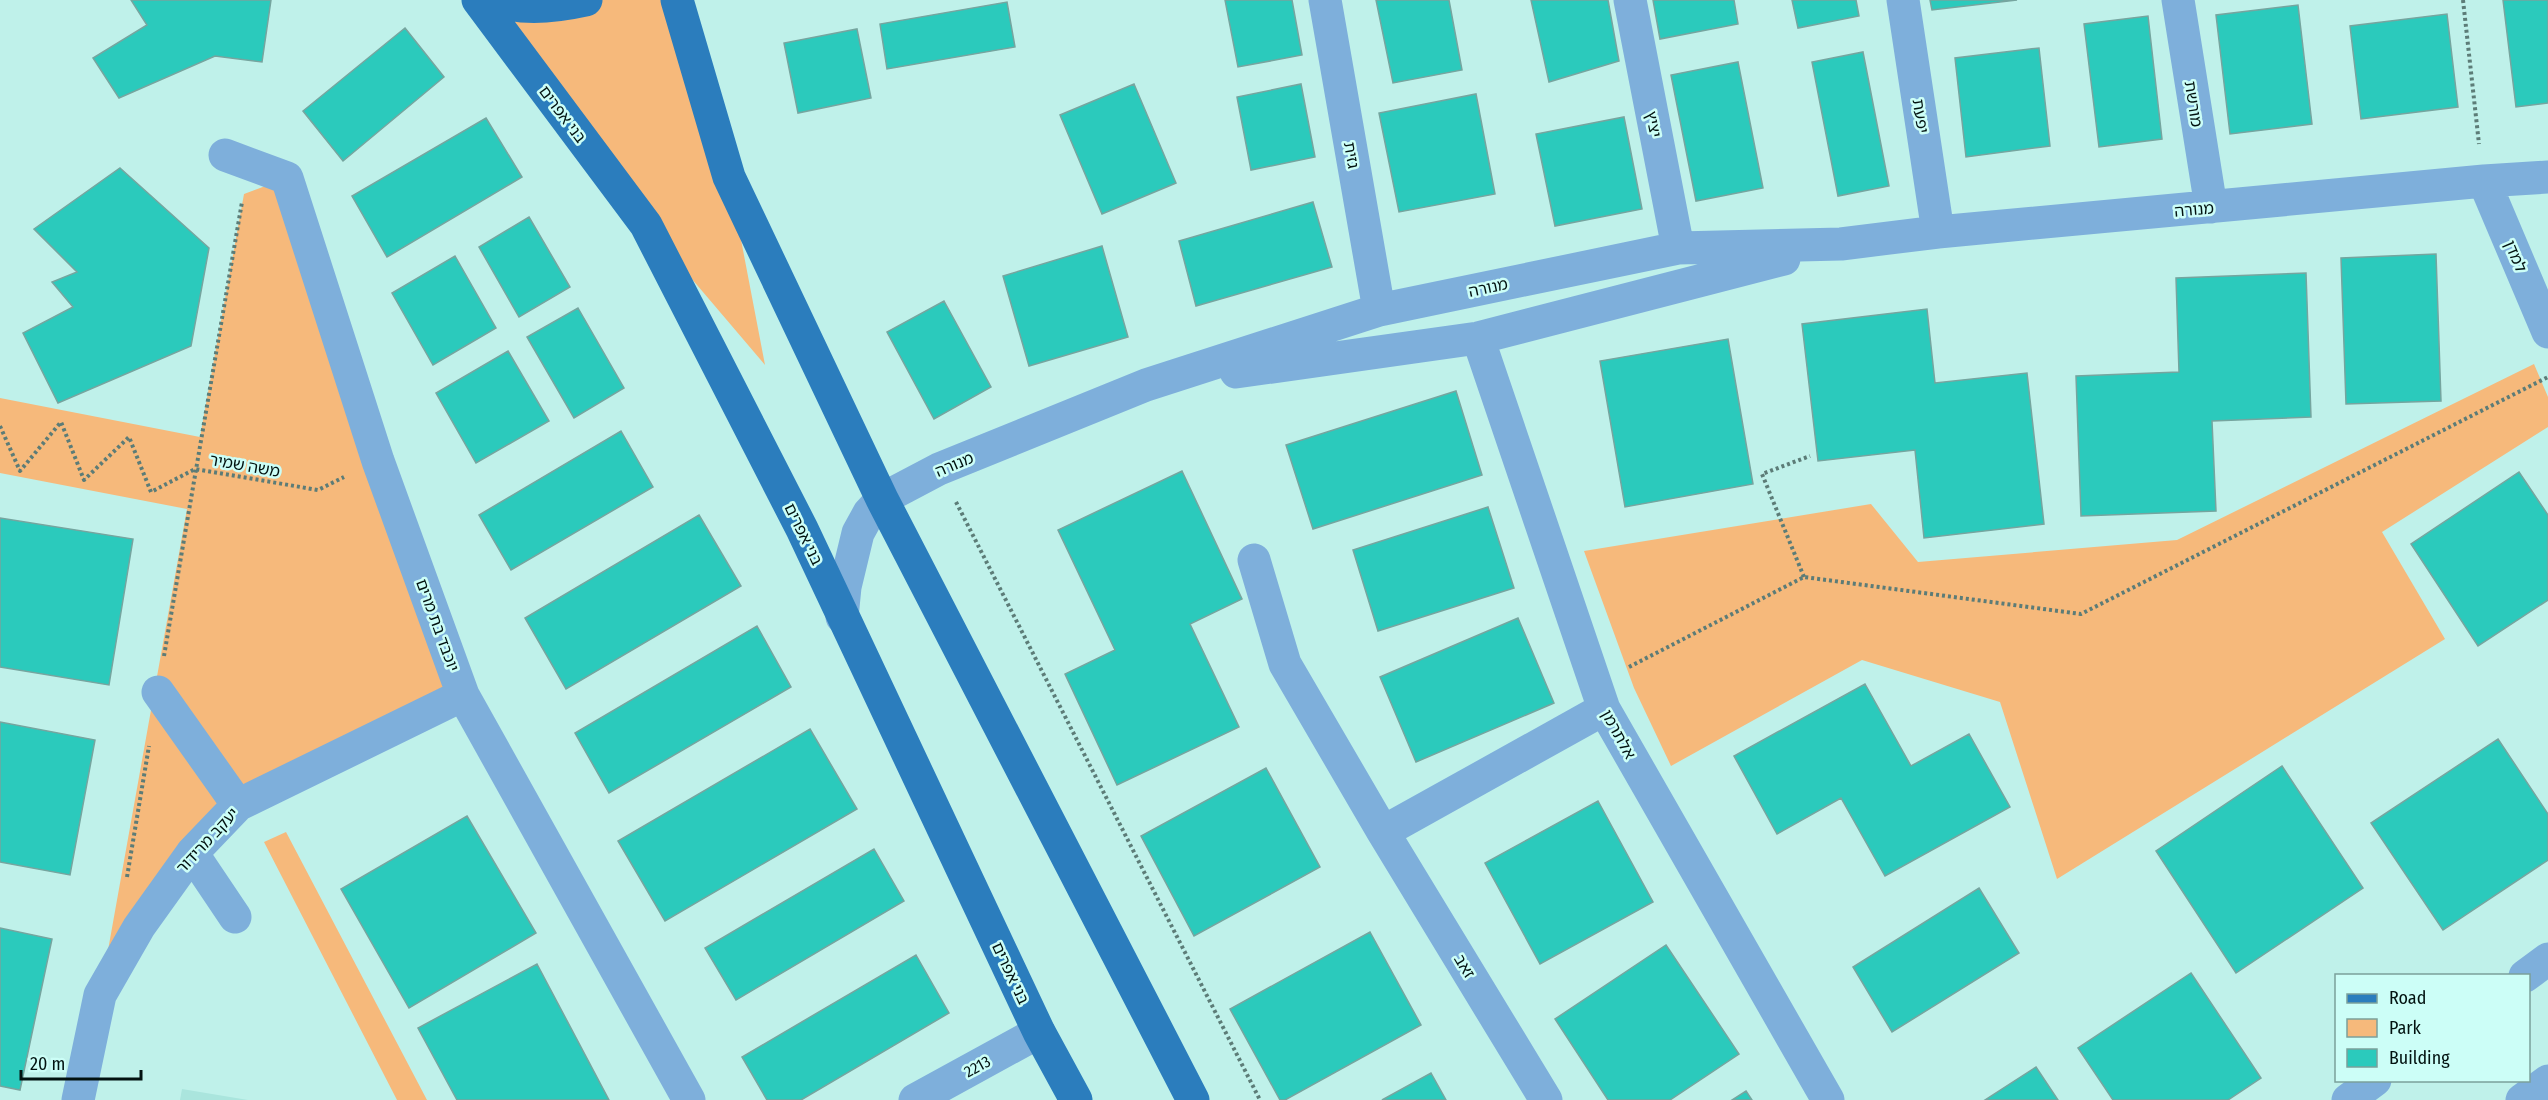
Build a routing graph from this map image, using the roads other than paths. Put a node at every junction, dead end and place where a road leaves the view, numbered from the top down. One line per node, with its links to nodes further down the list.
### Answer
1 (478, 0): 22 (main road, בני אפרים)
2 (496, 0): 3 (main road)
3 (586, 0)
4 (677, 0): 20 (main road)
5 (1325, 0): 16 (street, גזית)
6 (1630, 0): 15 (street, יציץ)
7 (1903, 0): 13 (street, יפעת)
8 (2178, 0): 12 (street, מורשת)
9 (225, 155): 24 (street, יוכבד בת מרים)
10 (2548, 177): 11 (street, מנורה)
11 (2484, 181): 12 (street, מנורה); 17 (street, למדן)
12 (2211, 207): 13 (street, מנורה)
13 (1938, 232): 14 (street, מנורה)
14 (1841, 244): 15 (street, מנורה); 18 (street, מנורה)
15 (1678, 248): 16 (street, מנורה)
16 (1379, 310): 19 (street, מנורה)
17 (2548, 332)
18 (1478, 338): 19 (street, מנורה); 25 (street, אלתרמן)
19 (1146, 385): 20 (street, מנורה)
20 (882, 499): 22 (street, מנורה); 39 (main road)
21 (1254, 560): 27 (street, זאב)
22 (842, 617): 32 (main road, בני אפרים)
23 (158, 692): 26 (street)
24 (463, 695): 26 (street, יעקב מרידור); 36 (street, יוכבד בת מרים)
25 (1600, 697): 27 (street); 41 (street, אלתרמן)
26 (238, 805): 28 (street, יעקב מרידור)
27 (1383, 832): 40 (street, זאב)
28 (192, 853): 29 (street); 35 (street, יעקב מרידור)
29 (235, 917)
30 (2548, 959): 31 (street)
31 (2526, 974)
32 (1039, 1032): 37 (street, 2213); 38 (main road, בני אפרים)
33 (2548, 1081): 43 (street)
34 (2372, 1082): 42 (street)
35 (78, 1100)
36 (688, 1100)
37 (915, 1100)
38 (1076, 1100)
39 (1193, 1100)
40 (1546, 1100)
41 (1828, 1100)
42 (2348, 1100)
43 (2522, 1100)

